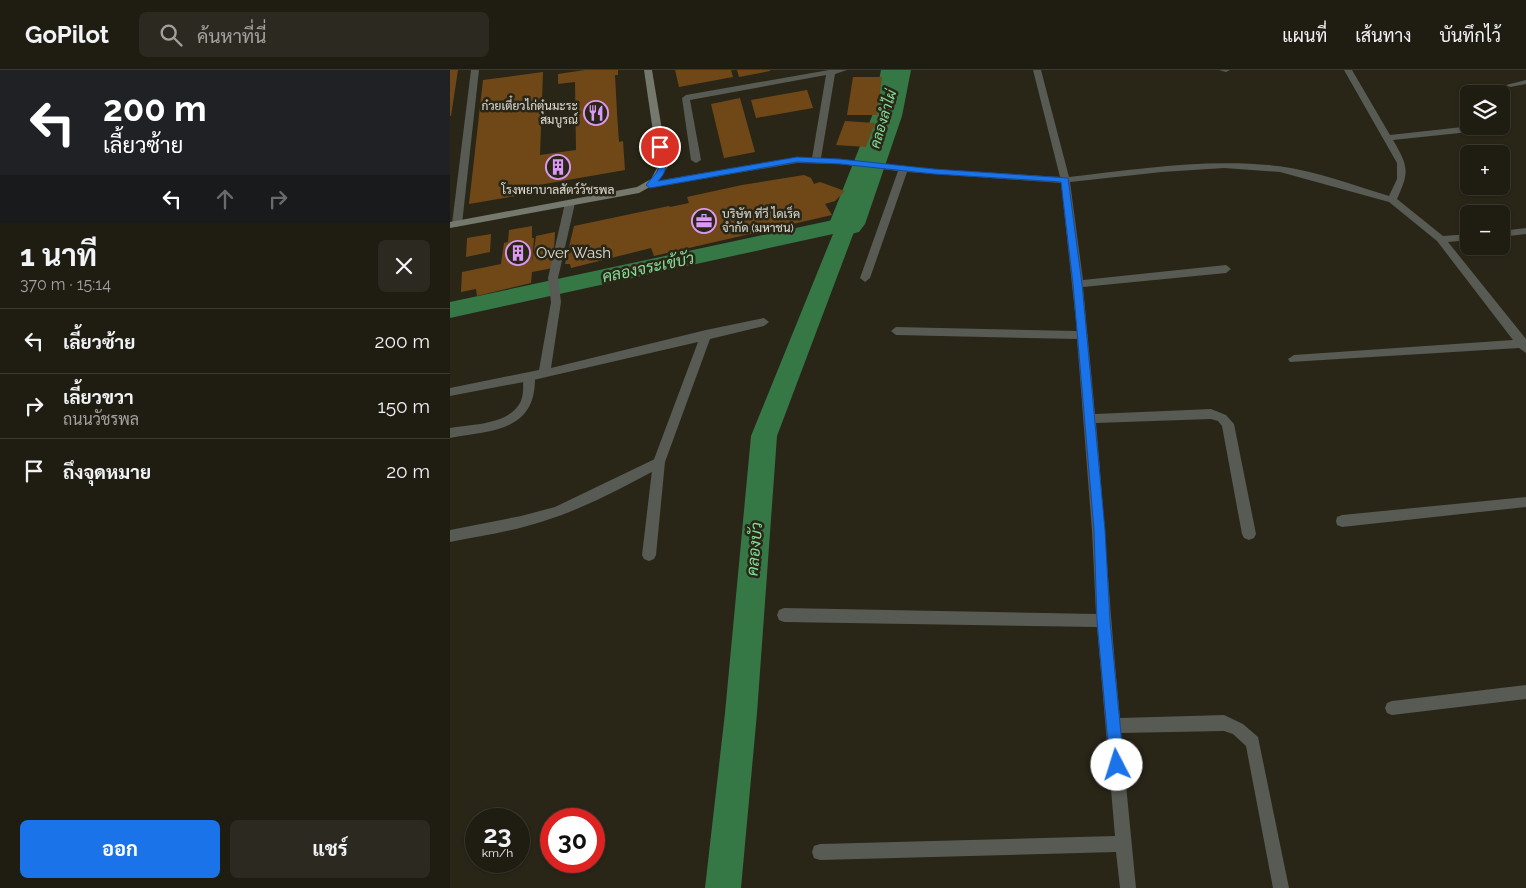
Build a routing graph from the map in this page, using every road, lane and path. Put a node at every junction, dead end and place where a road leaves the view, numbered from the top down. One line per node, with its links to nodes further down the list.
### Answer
1 (475, 70): 18 (street)
2 (648, 70): 15 (main road)
3 (843, 70): 6 (street)
4 (1037, 70): 14 (street)
5 (1348, 70): 10 (street)
6 (831, 72): 11 (street); 12 (street)
7 (1526, 82): 8 (street)
8 (1510, 85)
9 (1460, 130): 10 (street)
10 (1388, 138): 16 (street)
11 (696, 160)
12 (816, 160): 13 (street); 15 (street)
13 (903, 169): 14 (street); 24 (street)
14 (1065, 180): 16 (street); 25 (street)
15 (650, 185): 17 (main road)
16 (1392, 200): 22 (street)
17 (570, 203): 18 (main road); 32 (street)
18 (454, 224)
19 (1526, 231): 20 (street)
20 (1510, 233)
21 (1460, 238): 22 (street)
22 (1441, 239): 30 (street)
23 (1226, 269): 25 (street)
24 (865, 278)
25 (1078, 284): 29 (street)
26 (764, 322): 28 (street)
27 (896, 331): 29 (street)
28 (706, 334): 32 (street); 37 (street)
29 (1082, 335): 35 (street)
30 (1525, 345): 31 (street)
31 (1294, 359)
32 (544, 373): 33 (street)
33 (529, 377): 34 (street); 36 (street)
34 (450, 392)
35 (1089, 419): 40 (street); 44 (street)
36 (450, 433)
37 (660, 462): 41 (street); 42 (street)
38 (1526, 502): 39 (street)
39 (1342, 521)
40 (1249, 534)
41 (450, 536)
42 (649, 555)
43 (784, 615): 44 (street)
44 (1103, 621): 47 (street)
45 (1526, 692): 46 (street)
46 (1392, 708)
47 (1113, 726): 48 (street); 51 (street)
48 (1123, 844): 49 (street); 50 (street)
49 (820, 852)
50 (1128, 888)
51 (1281, 888)

